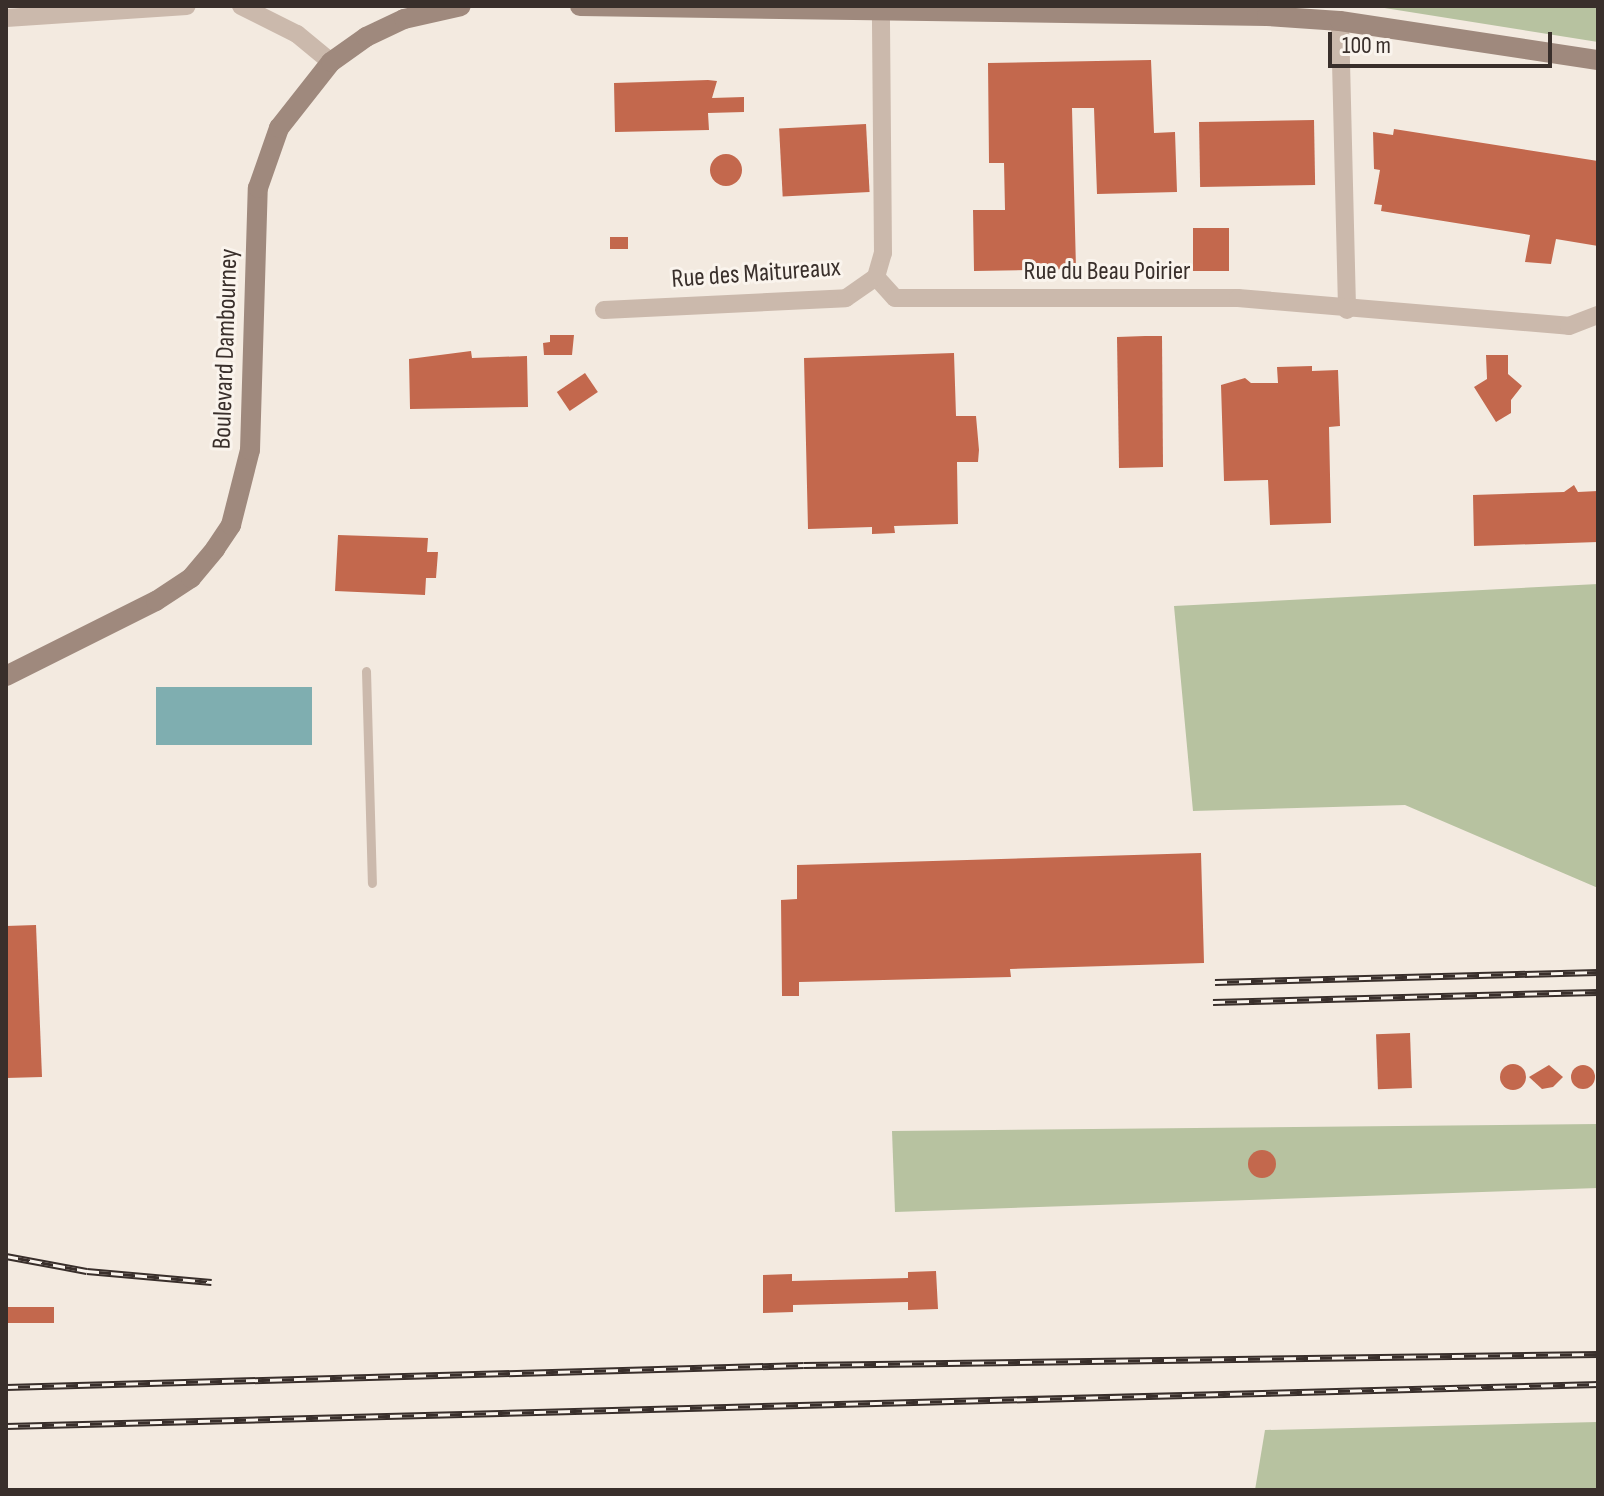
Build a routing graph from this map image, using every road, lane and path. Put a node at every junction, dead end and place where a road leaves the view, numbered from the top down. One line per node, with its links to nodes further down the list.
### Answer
1 (187, 6): 6 (street)
2 (241, 6): 9 (street)
3 (461, 6): 9 (street, Boulevard Dambourney)
4 (580, 6): 5 (street)
5 (881, 9): 7 (street); 10 (street, Rue des Maitureaux)
6 (6, 18)
7 (1340, 21): 8 (street); 12 (street)
8 (1598, 60)
9 (331, 62): 15 (street, Boulevard Dambourney)
10 (876, 277): 11 (street, Rue des Maitureaux); 12 (street, Rue du Beau Poirier)
11 (604, 310)
12 (1347, 310): 13 (street, Rue du Beau Poirier)
13 (1598, 315)
14 (366, 671): 16 (lane)
15 (6, 676)
16 (372, 883)

